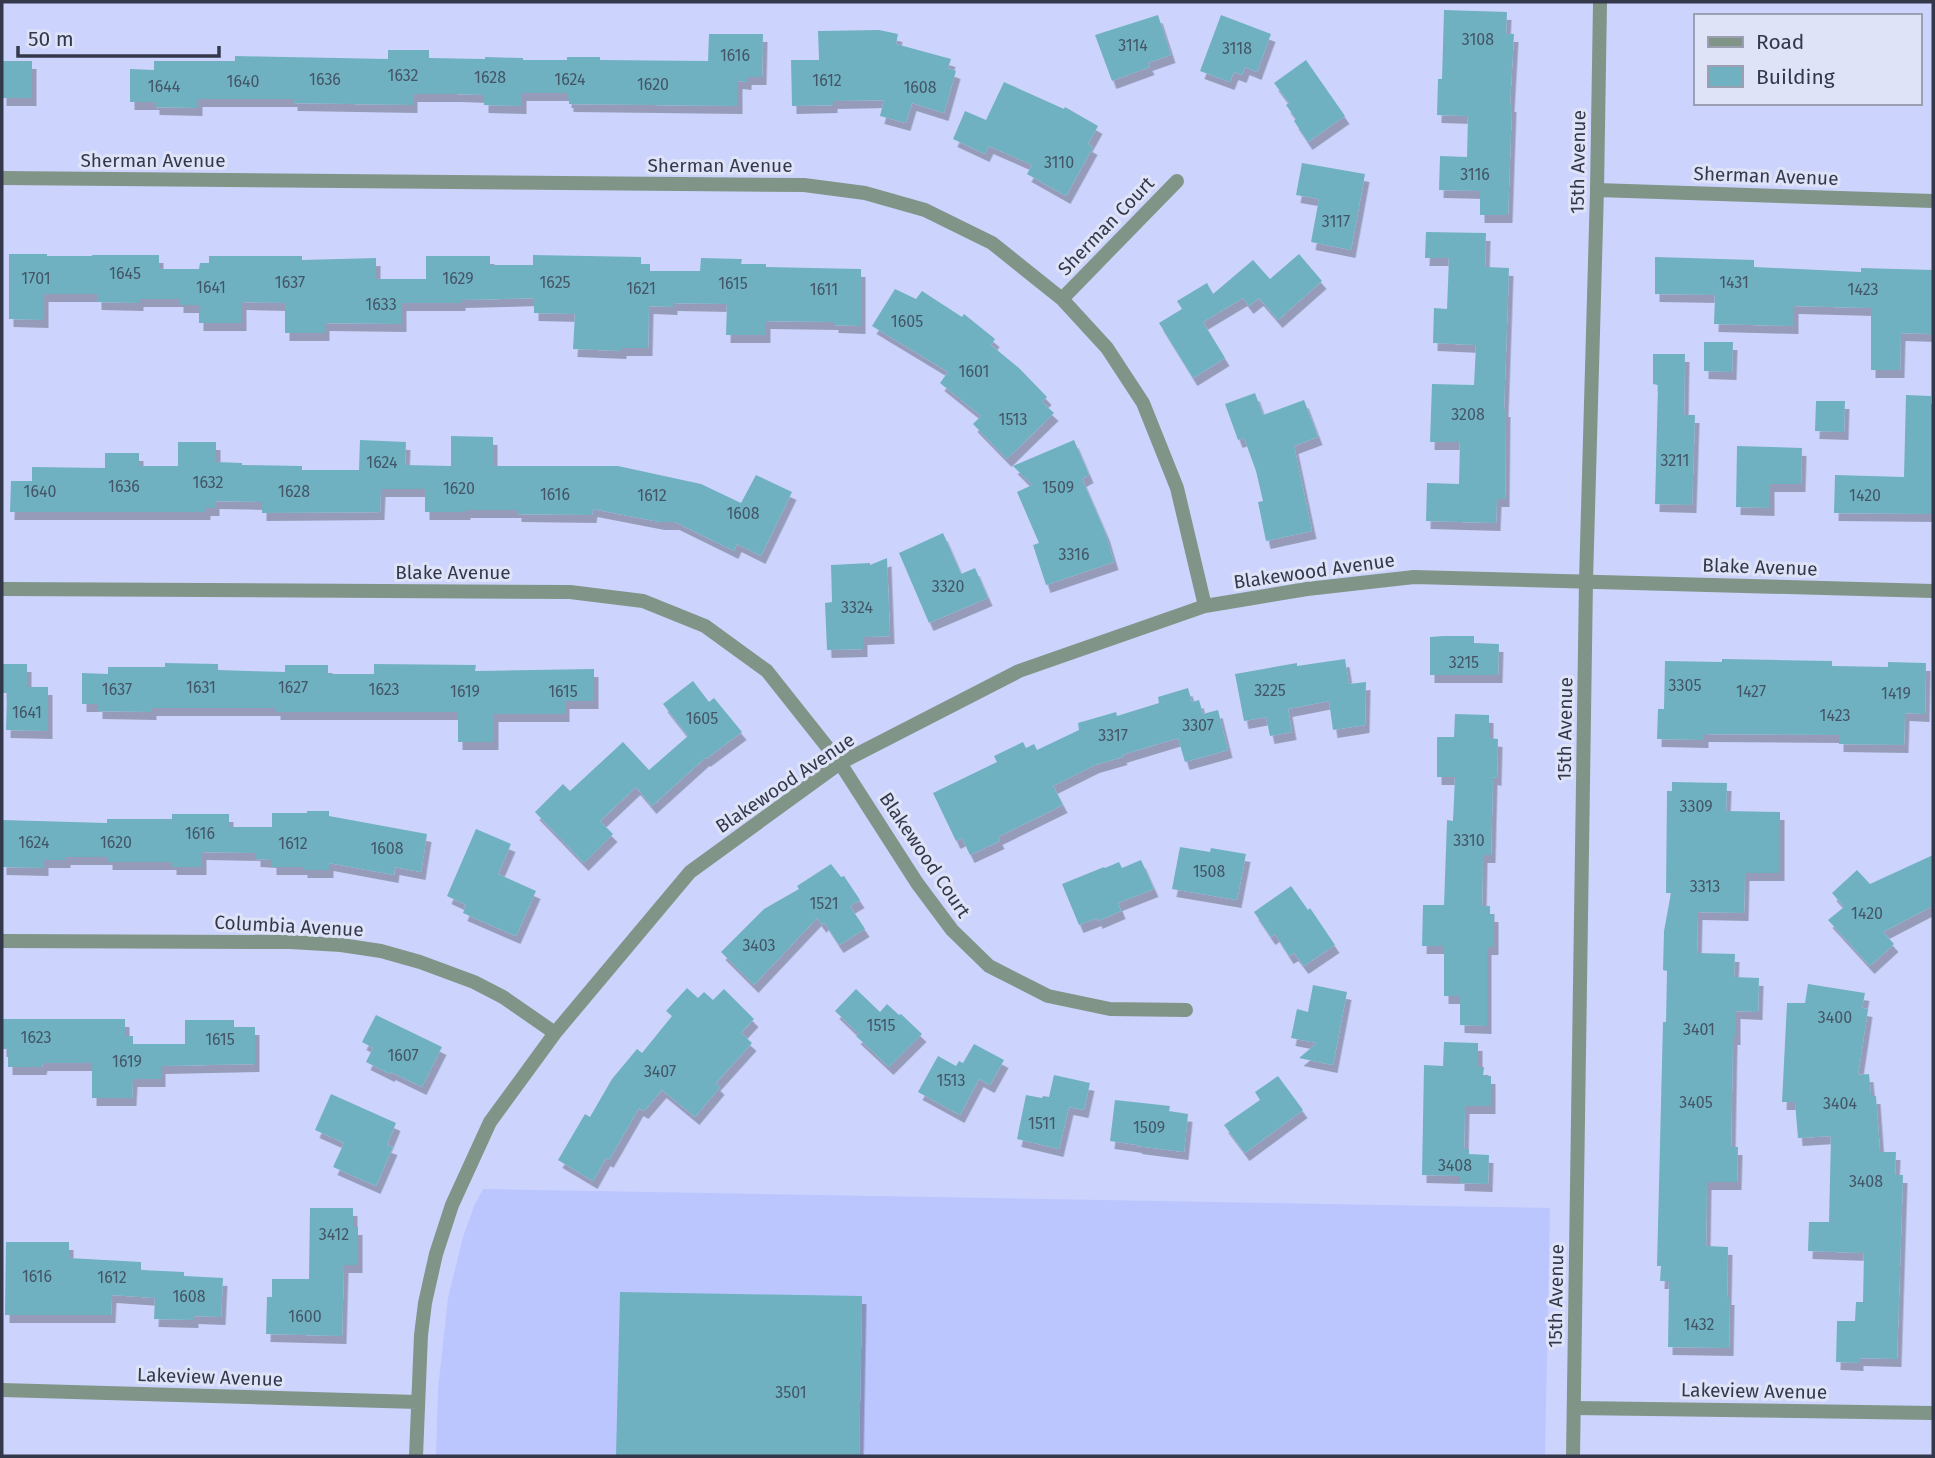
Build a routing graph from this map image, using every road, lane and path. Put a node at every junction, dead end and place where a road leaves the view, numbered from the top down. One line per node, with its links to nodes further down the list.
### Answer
1 (1600, 2): 4 (street, 15th Avenue)
2 (2, 178): 6 (street, Sherman Avenue)
3 (1177, 181): 6 (street, Sherman Court)
4 (1597, 190): 5 (street, Sherman Avenue); 7 (street, 15th Avenue)
5 (1933, 201)
6 (1062, 299): 10 (street, Sherman Avenue)
7 (1586, 581): 9 (street, Blake Avenue); 10 (street, Blakewood Avenue); 17 (street, 15th Avenue)
8 (2, 589): 11 (street, Blake Avenue)
9 (1933, 591)
10 (1205, 606): 11 (street, Blakewood Avenue)
11 (840, 763): 13 (street, Blakewood Court); 14 (street, Blakewood Avenue)
12 (2, 941): 14 (street, Columbia Avenue)
13 (1186, 1010)
14 (555, 1032): 16 (street, Blakewood Avenue)
15 (2, 1390): 16 (street, Lakeview Avenue)
16 (417, 1402): 19 (street, Blakewood Avenue)
17 (1574, 1408): 18 (street, Lakeview Avenue); 20 (street, 15th Avenue)
18 (1933, 1413)
19 (416, 1456)
20 (1573, 1456)

